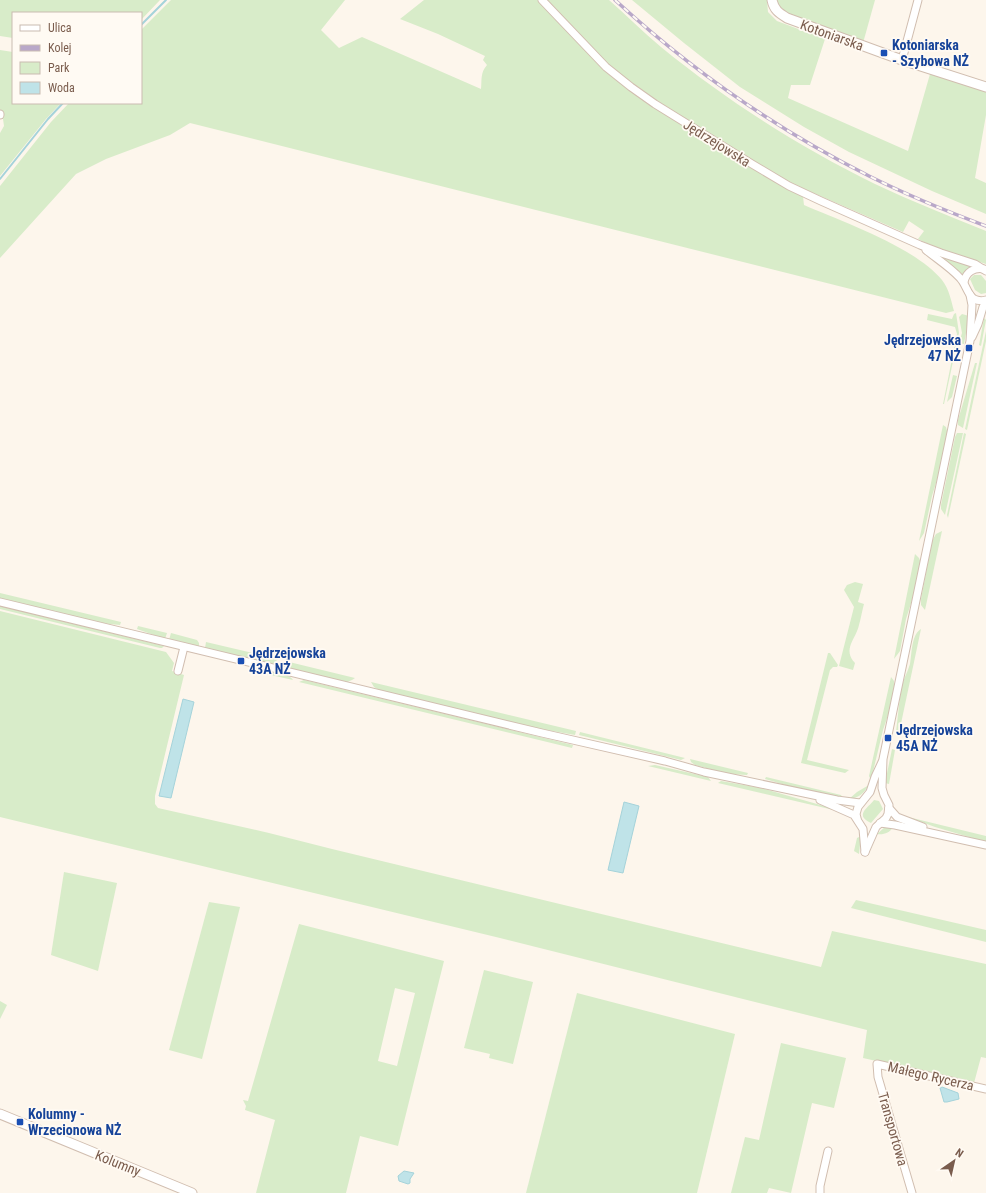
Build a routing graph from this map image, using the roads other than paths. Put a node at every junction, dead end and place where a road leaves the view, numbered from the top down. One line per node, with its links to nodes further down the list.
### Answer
1 (542, 0): 6 (street, Jędrzejowska)
2 (918, 0): 4 (street)
3 (773, 3): 4 (street, Kotoniarska)
4 (902, 60): 5 (street, Kotoniarska)
5 (986, 87)
6 (920, 245): 7 (street, Jędrzejowska); 8 (street, Jędrzejowska)
7 (985, 270): 8 (street, Jędrzejowska)
8 (964, 282): 9 (street, Jędrzejowska)
9 (970, 296): 10 (street); 11 (street, Jędrzejowska)
10 (986, 301): 11 (street)
11 (970, 341): 15 (street)
12 (0, 602): 13 (street)
13 (184, 647): 14 (street); 16 (street)
14 (178, 671)
15 (883, 759): 17 (street); 18 (street)
16 (802, 793): 19 (street); 21 (street)
17 (868, 796): 18 (street); 19 (street)
18 (886, 798): 20 (street)
19 (860, 803): 21 (street)
20 (889, 808): 22 (street); 24 (street)
21 (856, 818): 23 (street)
22 (878, 825): 23 (street); 23 (street); 24 (street)
23 (862, 826)
24 (944, 835): 25 (street)
25 (986, 845)
26 (877, 1064): 27 (street, Małego Rycerza); 32 (street, Transportowa)
27 (986, 1089)
28 (0, 1114): 30 (street, Kolumny)
29 (828, 1151): 31 (street)
30 (192, 1193)
31 (820, 1193)
32 (912, 1193)

